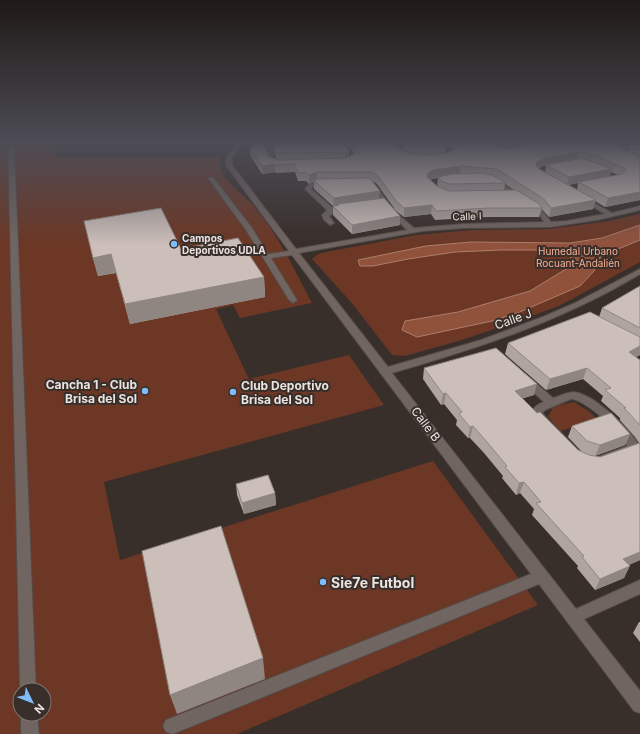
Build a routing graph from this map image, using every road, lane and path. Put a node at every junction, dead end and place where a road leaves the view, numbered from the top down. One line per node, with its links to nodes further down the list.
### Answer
1 (12, 176): 29 (street)
2 (236, 176): 17 (street, Calle B)
3 (211, 178): 18 (street)
4 (487, 179): 8 (street)
5 (366, 182): 16 (street)
6 (332, 184): 12 (street)
7 (500, 195): 8 (street)
8 (515, 195): 15 (street)
9 (578, 196): 13 (street)
10 (640, 208): 13 (street, Calle I)
11 (343, 209): 12 (street)
12 (331, 210): 14 (street)
13 (611, 215): 15 (street, Calle I)
14 (330, 223)
15 (550, 224): 16 (street, Calle I)
16 (413, 231): 17 (street, Calle I)
17 (294, 253): 18 (street, Calle I); 23 (street, Calle B)
18 (266, 257): 20 (street)
19 (640, 271): 21 (street, Calle J)
20 (293, 300)
21 (483, 342): 22 (street); 23 (street, Calle J)
22 (494, 352)
23 (386, 371): 26 (street, Calle B)
24 (516, 372): 25 (street)
25 (552, 403): 25 (street)
26 (542, 576): 28 (street, Calle B); 32 (street)
27 (640, 587): 28 (street)
28 (572, 616): 30 (street, Calle B)
29 (28, 682)
30 (640, 705)
31 (29, 722): 33 (street)
32 (172, 726)
33 (30, 734)

